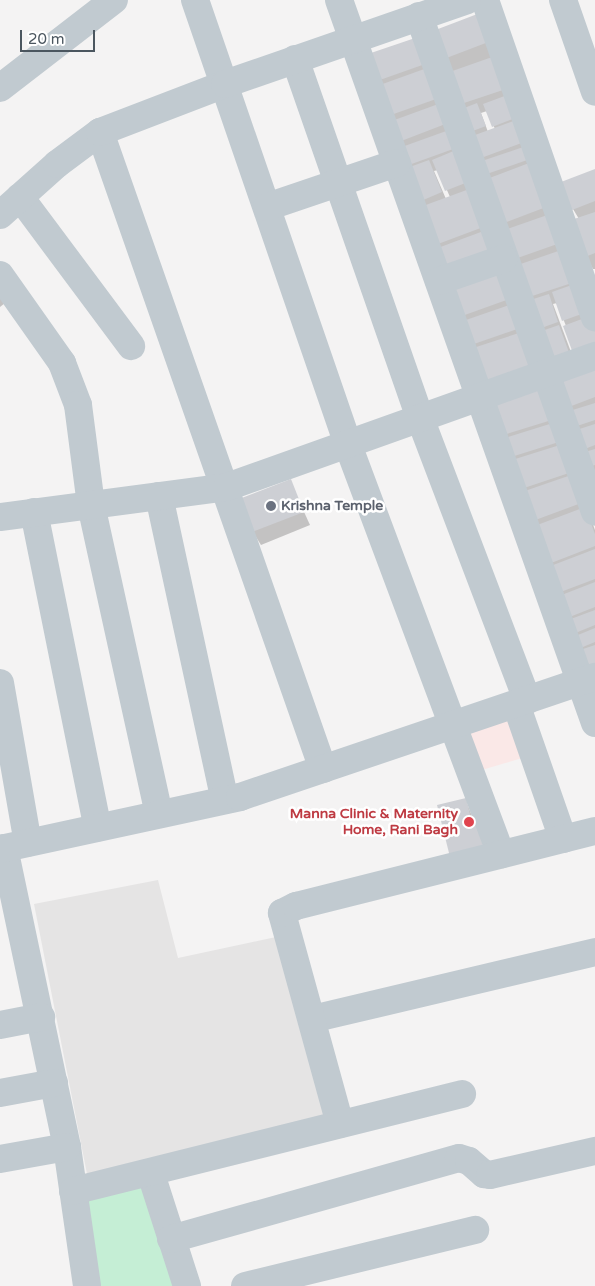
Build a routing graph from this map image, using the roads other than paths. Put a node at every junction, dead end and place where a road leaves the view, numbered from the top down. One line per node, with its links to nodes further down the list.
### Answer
1 (114, 0): 11 (street)
2 (195, 0): 10 (street)
3 (339, 0): 8 (street)
4 (467, 0): 7 (street)
5 (485, 0): 22 (street)
6 (563, 0): 12 (street)
7 (419, 16): 8 (street); 19 (street)
8 (352, 38): 9 (street); 14 (street)
9 (295, 59): 10 (street); 15 (street)
10 (225, 84): 13 (street); 17 (street)
11 (0, 88)
12 (595, 92)
13 (100, 132): 16 (street); 29 (street)
14 (397, 163): 15 (street); 21 (street)
15 (338, 183): 17 (street); 27 (street)
16 (20, 197): 18 (street); 23 (street)
17 (267, 207): 28 (street)
18 (0, 215)
19 (503, 259): 21 (street); 25 (street)
20 (0, 275): 31 (street)
21 (439, 281): 26 (street)
22 (595, 318)
23 (131, 346)
24 (595, 356): 25 (street)
25 (544, 373): 26 (street); 33 (street)
26 (478, 397): 27 (street); 35 (street)
27 (420, 418): 28 (street); 37 (street)
28 (348, 445): 29 (street); 39 (street)
29 (226, 487): 30 (street); 40 (street)
30 (159, 496): 31 (street); 41 (street)
31 (91, 505): 32 (street); 42 (street)
32 (34, 512): 34 (street); 43 (street)
33 (595, 512)
34 (0, 517)
35 (588, 680): 37 (street); 38 (street)
36 (0, 683): 46 (street)
37 (521, 702): 39 (street); 45 (street)
38 (595, 723)
39 (453, 725): 40 (street); 47 (street)
40 (323, 769): 41 (street)
41 (224, 800): 42 (street)
42 (159, 814): 43 (street)
43 (98, 828): 46 (street)
44 (595, 831): 45 (street)
45 (563, 839): 47 (street)
46 (11, 846): 49 (street)
47 (501, 854): 50 (street)
48 (595, 952): 50 (street)
49 (41, 1017): 51 (street); 52 (street)
50 (312, 1019): 55 (street)
51 (0, 1025)
52 (54, 1083): 53 (street); 56 (street)
53 (0, 1093)
54 (462, 1094): 55 (street)
55 (340, 1124): 59 (street)
56 (67, 1147): 58 (street); 60 (street)
57 (595, 1151): 62 (street)
58 (0, 1159)
59 (151, 1174): 60 (street); 62 (street)
60 (73, 1191): 63 (street)
61 (475, 1230): 65 (street)
62 (171, 1239): 64 (street)
63 (87, 1286)
64 (187, 1286)
65 (245, 1286)

